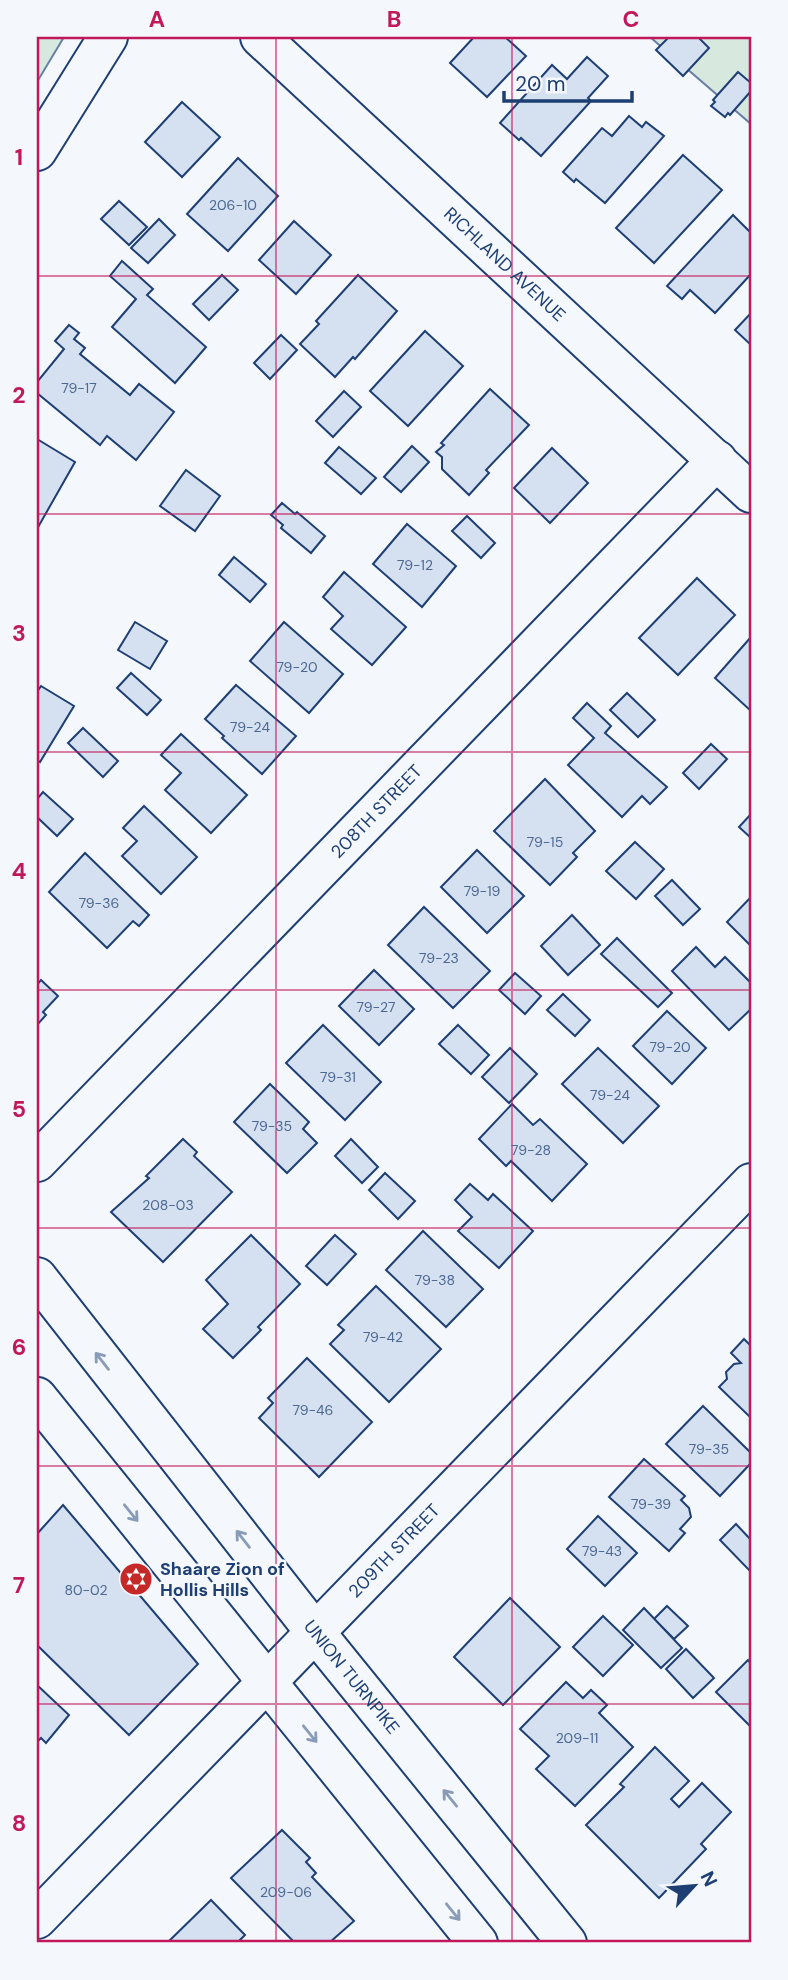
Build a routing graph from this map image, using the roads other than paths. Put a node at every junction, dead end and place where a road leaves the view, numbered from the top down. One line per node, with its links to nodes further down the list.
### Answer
1 (108, 37): 3 (street)
2 (260, 37): 4 (street, RICHLAND AVENUE)
3 (37, 151)
4 (717, 460): 5 (street, RICHLAND AVENUE); 6 (street, 208TH STREET)
5 (751, 493)
6 (37, 1162)
7 (751, 1183): 10 (street, 209TH STREET)
8 (37, 1277): 10 (street, UNION TURNPIKE, one-way to 8)
9 (37, 1397): 11 (street, one-way to 11)
10 (316, 1632): 11 (street, 209TH STREET); 14 (street, UNION TURNPIKE, one-way to 10)
11 (268, 1681): 12 (street, 209TH STREET); 13 (street, one-way to 13)
12 (37, 1919)
13 (478, 1943)
14 (568, 1943)

